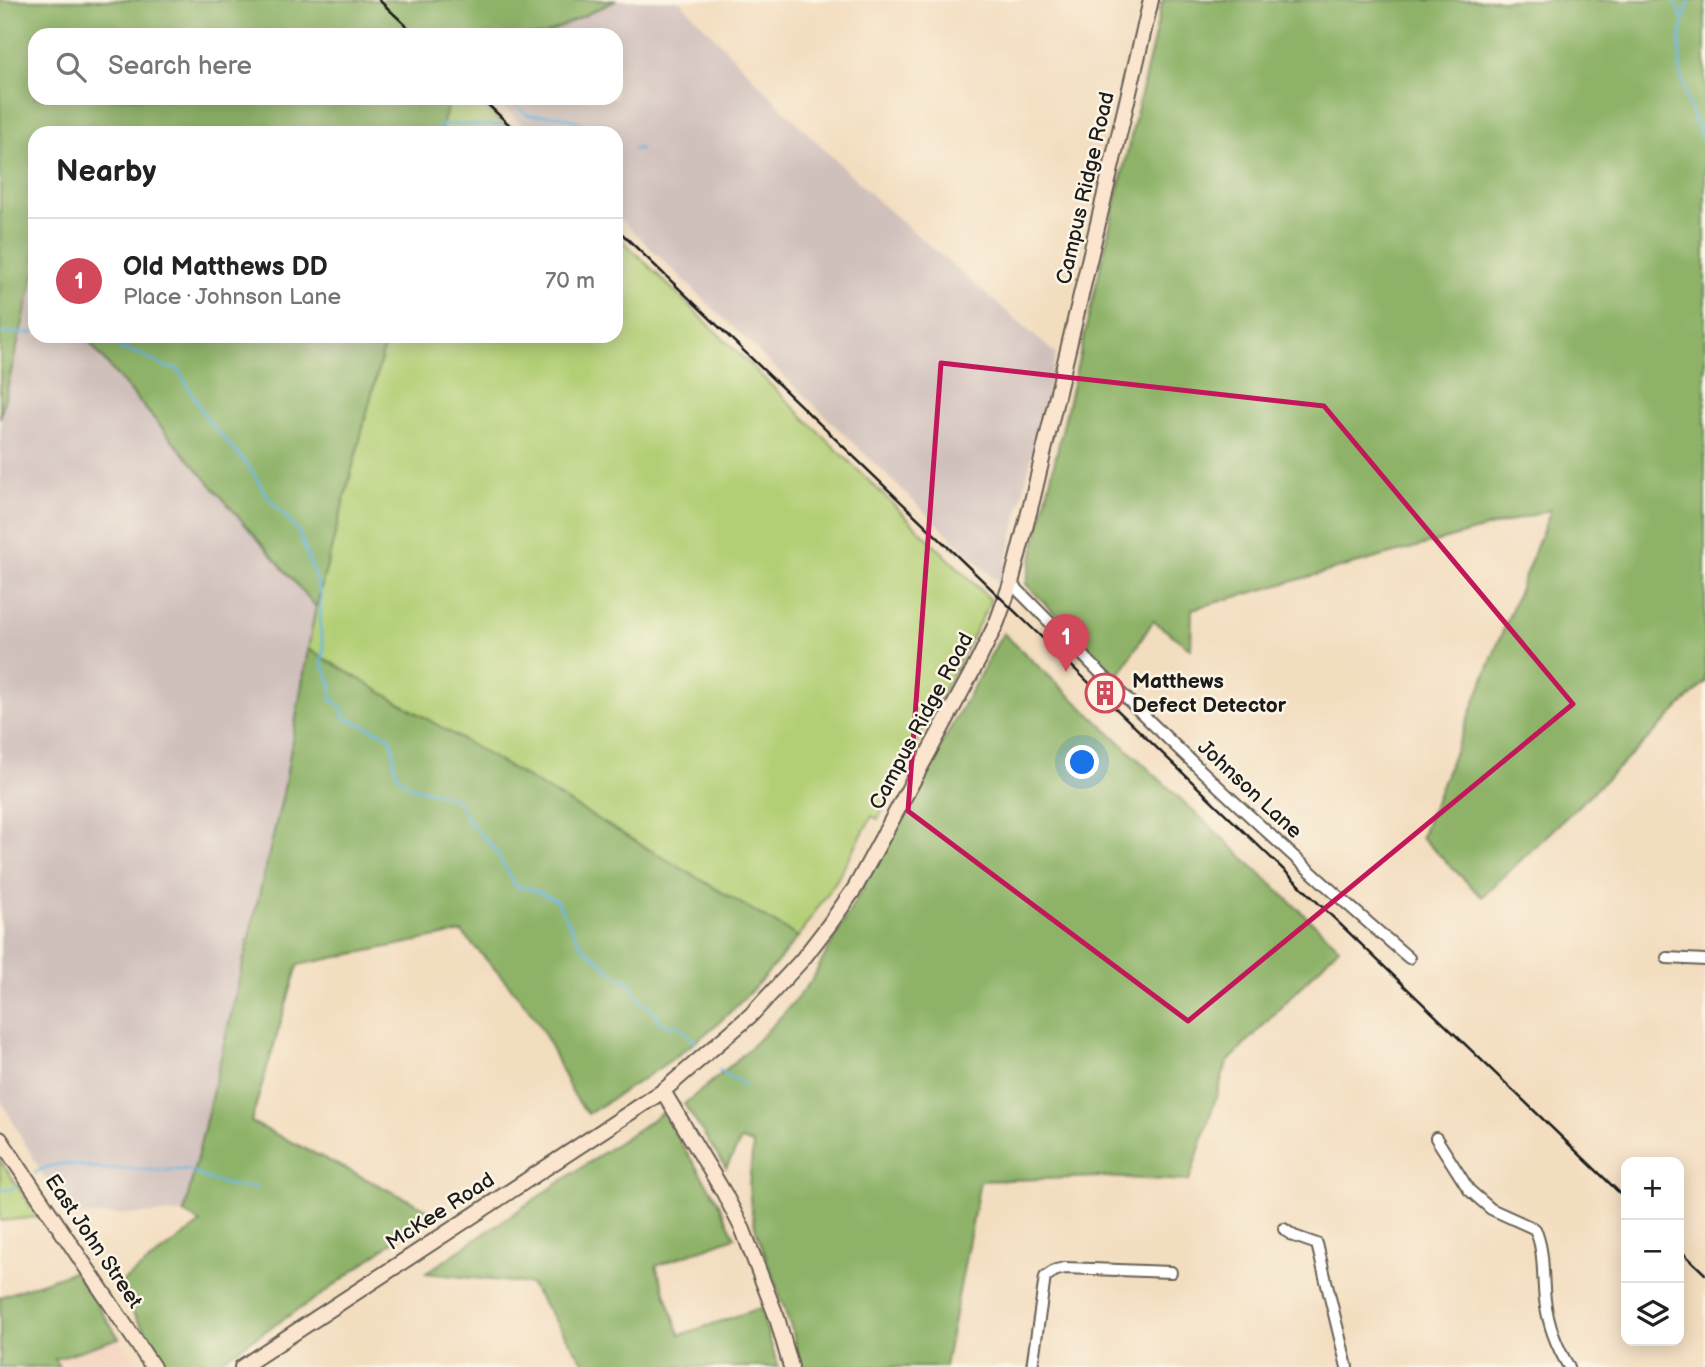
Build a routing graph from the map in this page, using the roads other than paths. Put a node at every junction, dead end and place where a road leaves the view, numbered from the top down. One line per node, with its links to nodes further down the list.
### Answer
1 (1151, 0): 2 (street, Campus Ridge Road)
2 (1011, 583): 3 (street, Johnson Lane); 6 (street, Campus Ridge Road)
3 (1409, 958)
4 (1667, 958): 5 (street)
5 (1705, 960)
6 (663, 1091): 12 (street, McKee Road); 13 (street)
7 (1436, 1138): 16 (street)
8 (0, 1139): 11 (street, East John Street)
9 (1284, 1229): 15 (street)
10 (1171, 1272): 14 (street)
11 (153, 1367)
12 (242, 1367)
13 (791, 1367)
14 (1032, 1367)
15 (1347, 1367)
16 (1569, 1367)

